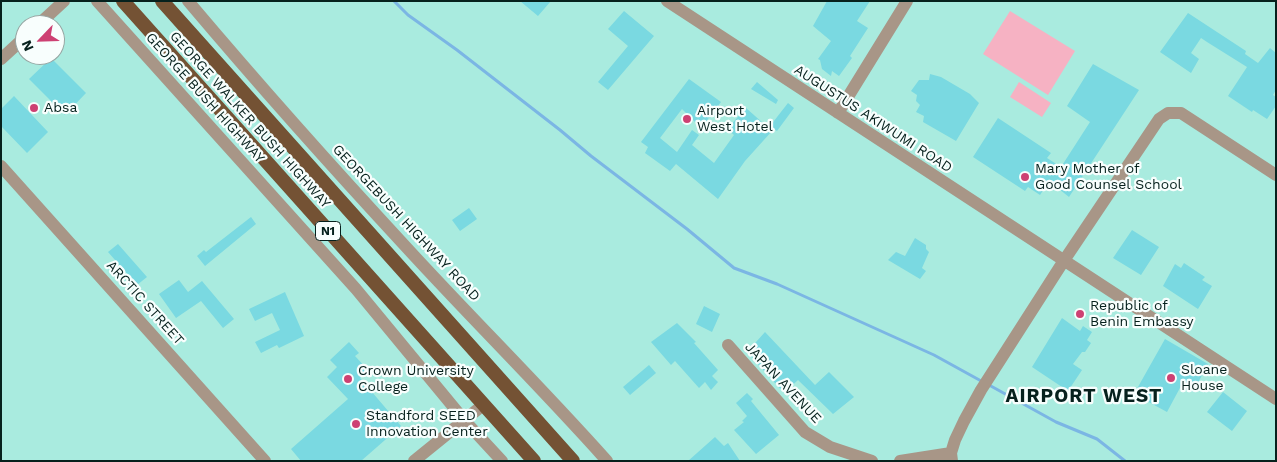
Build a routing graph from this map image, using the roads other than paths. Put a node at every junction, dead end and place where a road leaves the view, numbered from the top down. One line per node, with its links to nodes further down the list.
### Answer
1 (64, 1): 8 (street)
2 (97, 1): 15 (street, GEORGE BUSH HIGHWAY)
3 (123, 1): 14 (highway, GEORGE WALKER BUSH HIGHWAY / N1)
4 (162, 1): 26 (highway, GEORGE WALKER BUSH HIGHWAY / N1)
5 (188, 1): 27 (street, GEORGEBUSH HIGHWAY ROAD)
6 (667, 1): 11 (street, AUGUSTUS AKIWUMI ROAD)
7 (907, 1): 11 (street)
8 (49, 15)
9 (15, 46): 10 (street)
10 (1, 59)
11 (838, 113): 16 (street, AUGUSTUS AKIWUMI ROAD)
12 (1, 166): 22 (street, ARCTIC STREET)
13 (1276, 175): 16 (street)
14 (303, 202): 15 (street); 19 (highway, GEORGE WALKER BUSH HIGHWAY / N1)
15 (290, 214): 20 (street, GEORGE BUSH HIGHWAY)
16 (1063, 262): 18 (street, AUGUSTUS AKIWUMI ROAD); 21 (street)
17 (728, 345): 28 (street, JAPAN AVENUE)
18 (1276, 399)
19 (484, 405): 20 (street); 25 (highway, GEORGE WALKER BUSH HIGHWAY / N1)
20 (465, 421): 23 (street); 24 (street, GEORGE BUSH HIGHWAY)
21 (952, 457): 29 (street)
22 (265, 461)
23 (414, 461)
24 (502, 461)
25 (534, 461)
26 (573, 461)
27 (607, 461)
28 (872, 461)
29 (900, 461)

